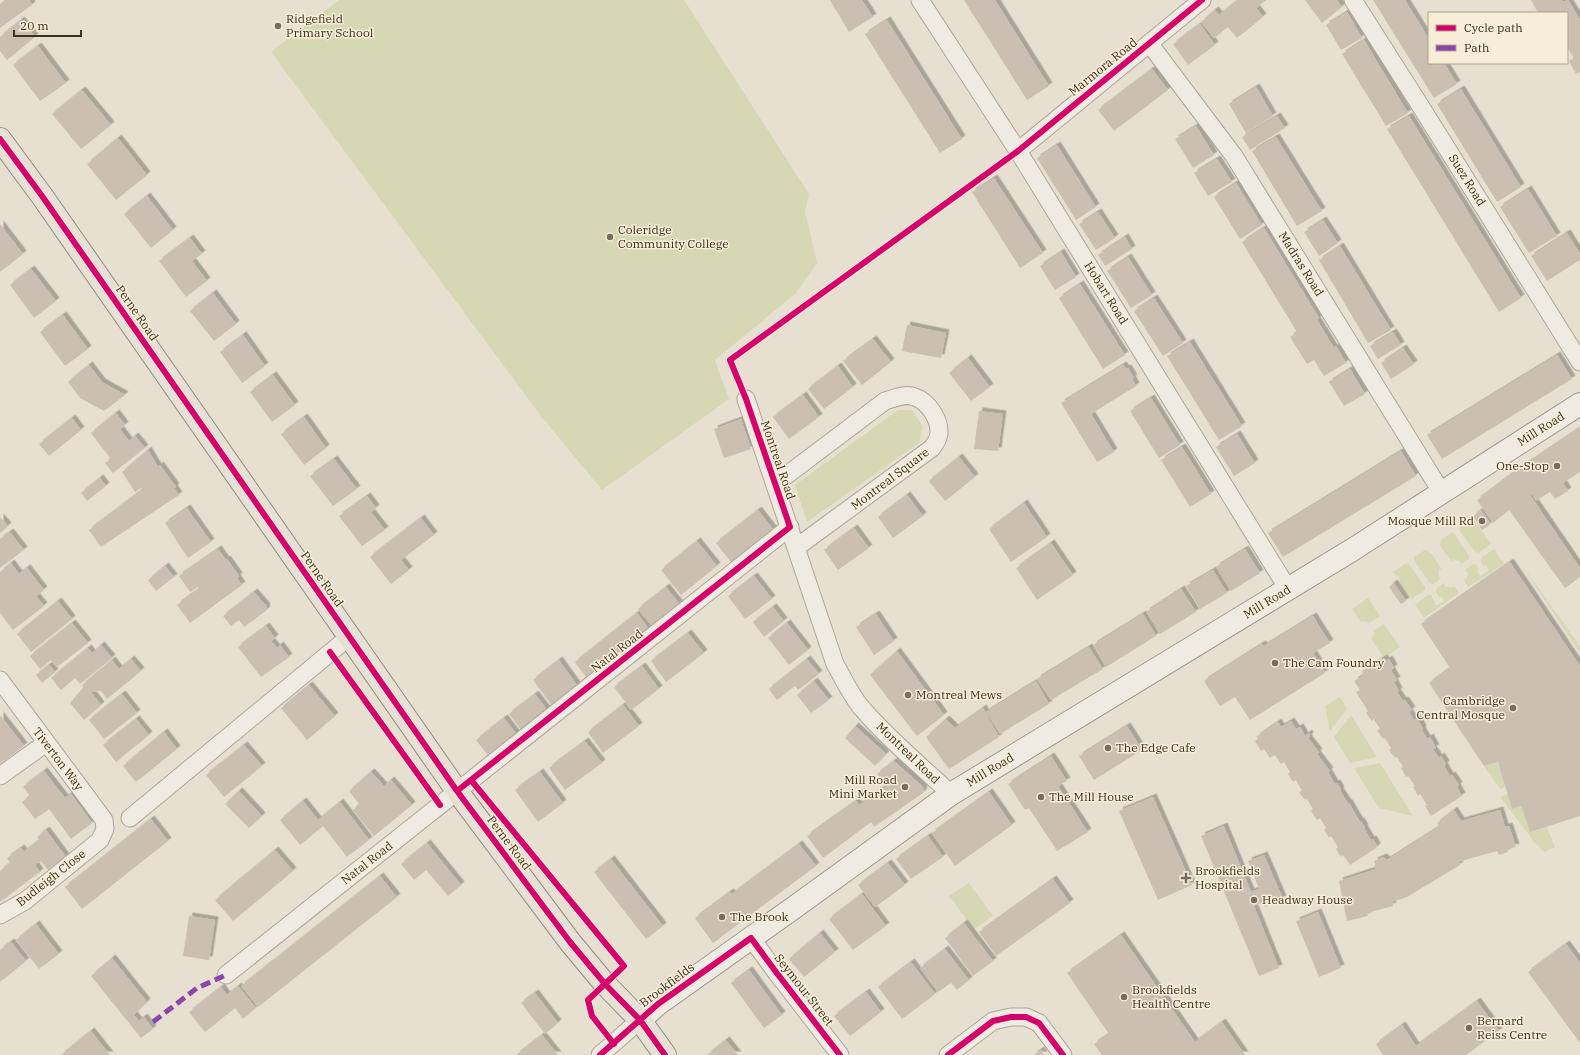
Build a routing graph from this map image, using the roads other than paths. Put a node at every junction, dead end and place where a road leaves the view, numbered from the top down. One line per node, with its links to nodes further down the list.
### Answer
1 (920, 0): 6 (street, Hobart Road)
2 (1202, 0): 4 (street, Marmora Road)
3 (1353, 0): 7 (street, Suez Road)
4 (1149, 43): 6 (street, Marmora Road); 11 (street, Madras Road)
5 (0, 139): 15 (main road, Perne Road)
6 (1018, 151): 14 (street, Hobart Road)
7 (1580, 362)
8 (746, 400): 10 (street, Montreal Road)
9 (1580, 404): 11 (street, Mill Road)
10 (775, 484): 12 (street, Montreal Road); 13 (street, Montreal Square)
11 (1442, 493): 14 (street, Mill Road)
12 (790, 527): 13 (street, Montreal Road); 19 (street, Natal Road)
13 (797, 547): 20 (street, Montreal Road)
14 (1288, 589): 20 (street, Mill Road)
15 (349, 637): 19 (main road, Perne Road); 21 (street)
16 (0, 680): 17 (street, Tiverton Way)
17 (46, 742): 18 (street); 22 (street, Tiverton Way)
18 (0, 776)
19 (457, 791): 25 (street, Natal Road); 26 (main road, Perne Road)
20 (951, 794): 24 (street, Brookfields)
21 (130, 818)
22 (100, 840): 23 (street, Budleigh Close)
23 (0, 915)
24 (751, 938): 26 (street, Brookfields); 29 (street, Seymour Street)
25 (226, 975)
26 (640, 1020): 27 (street, Brookfields); 28 (main road, Perne Road)
27 (600, 1055)
28 (665, 1055)
29 (840, 1055)
30 (948, 1055): 31 (street)
31 (1063, 1055)

